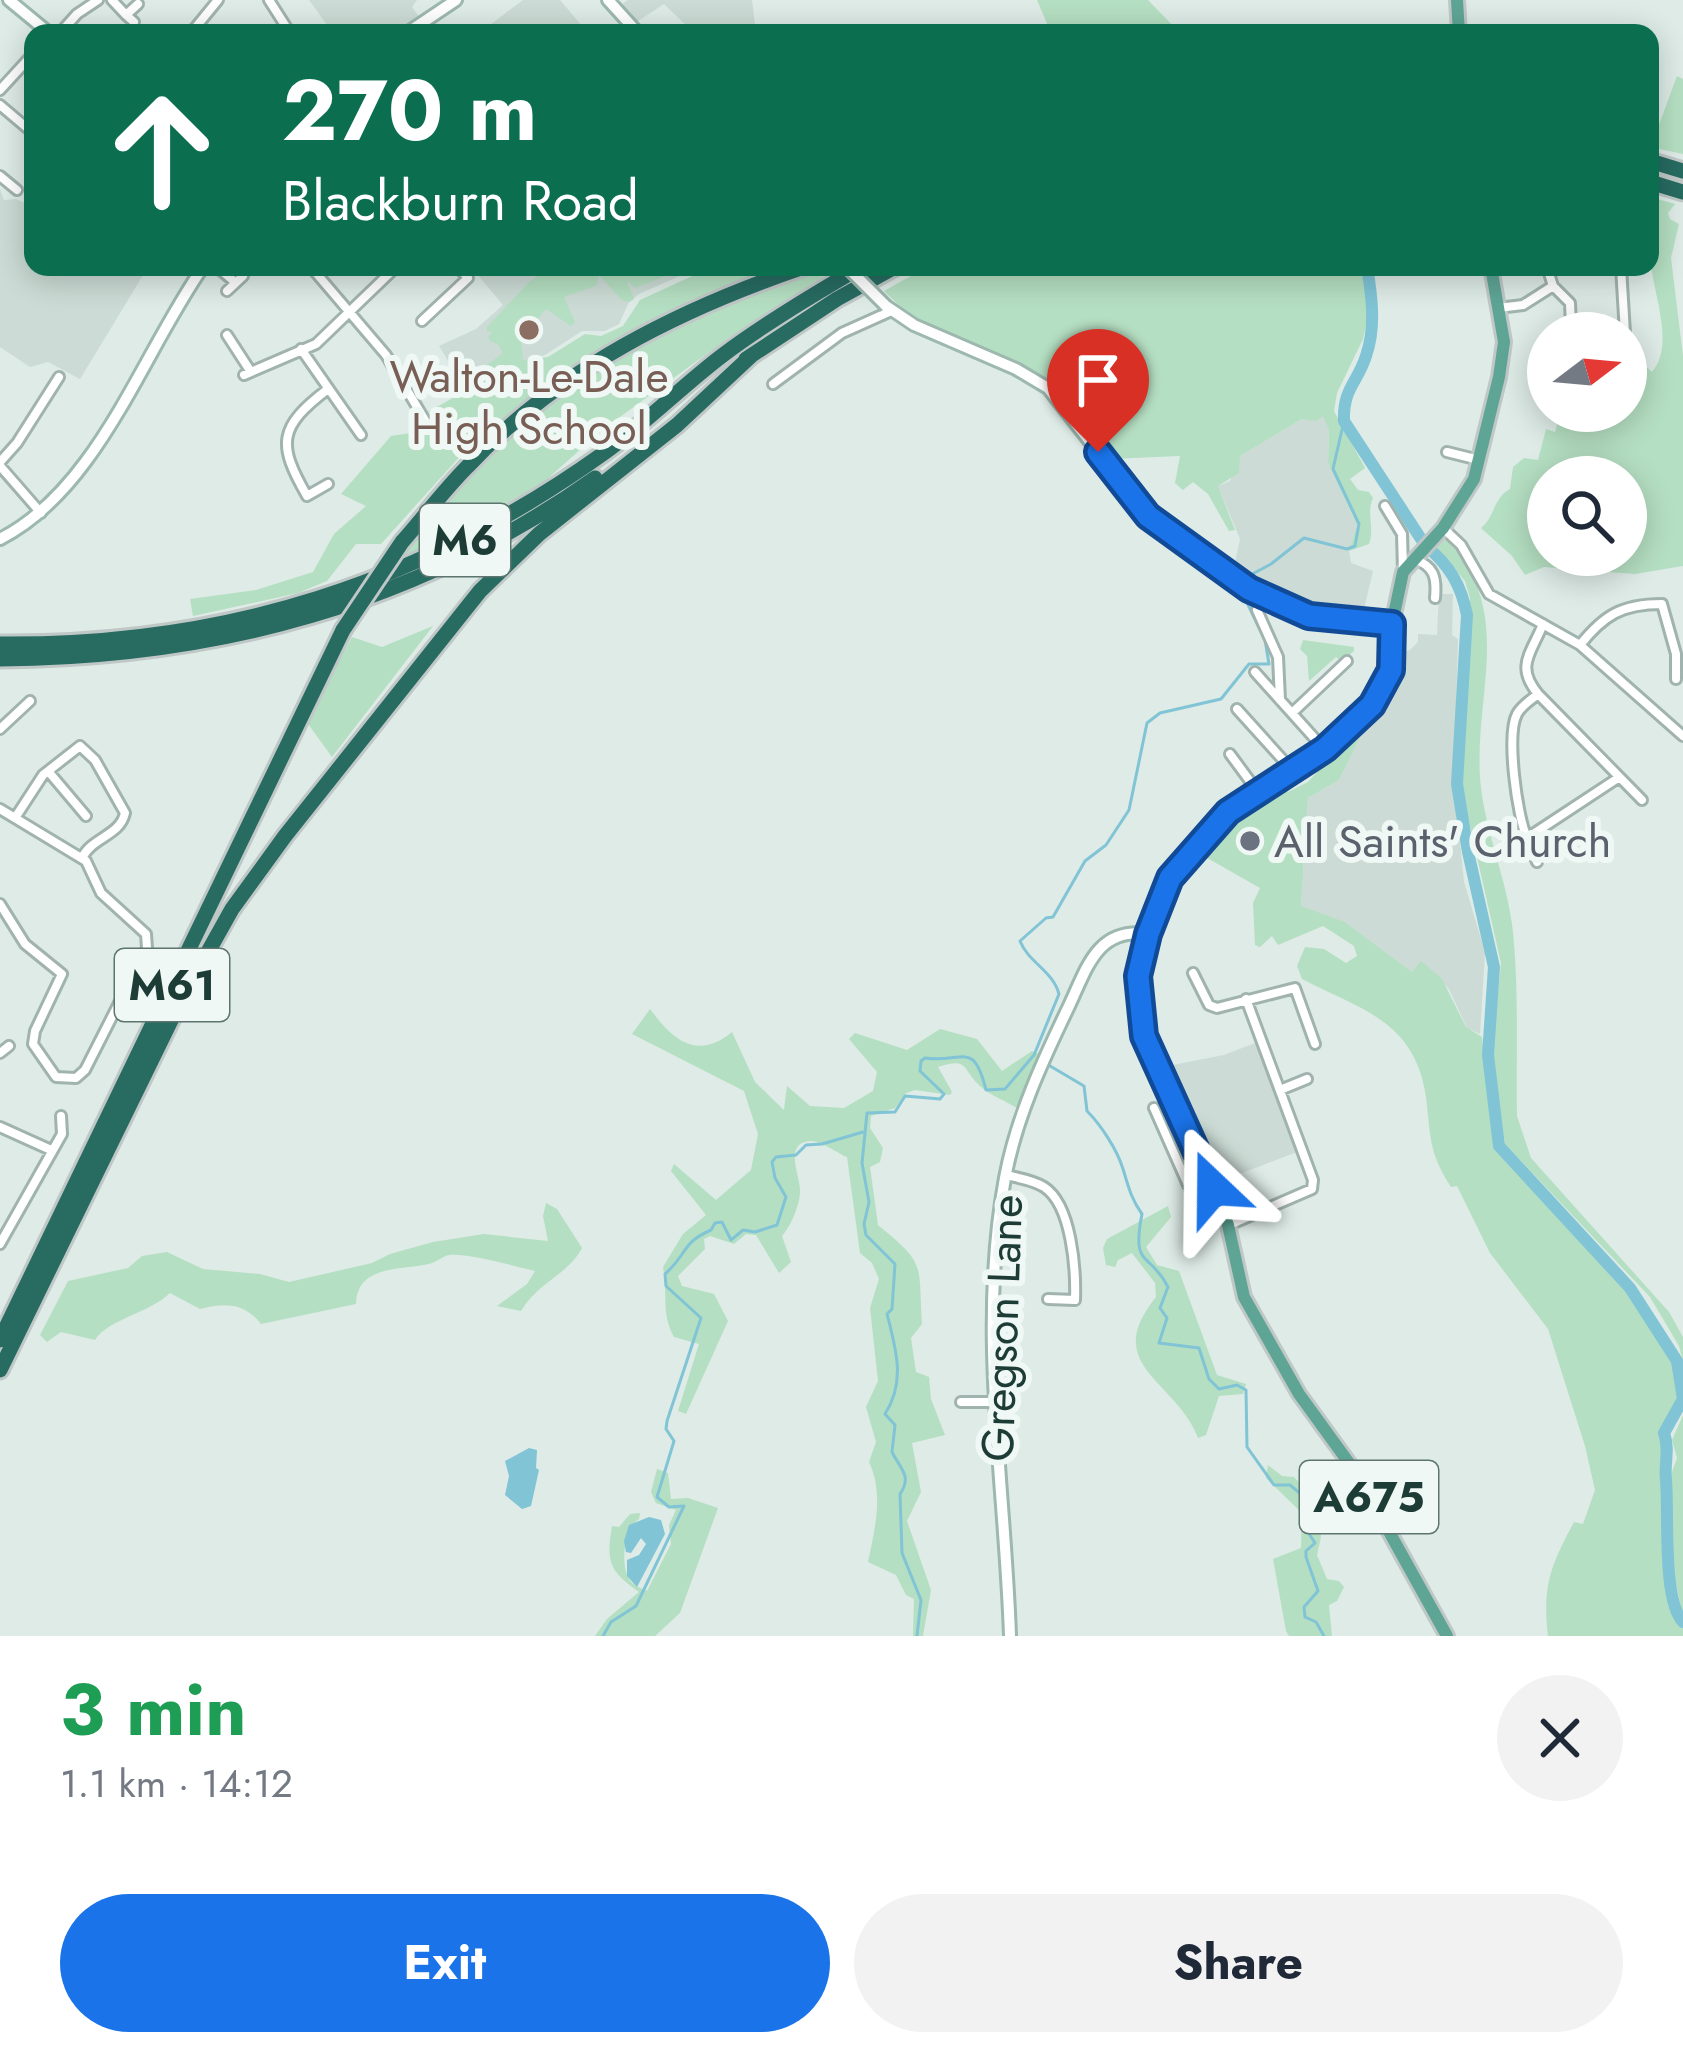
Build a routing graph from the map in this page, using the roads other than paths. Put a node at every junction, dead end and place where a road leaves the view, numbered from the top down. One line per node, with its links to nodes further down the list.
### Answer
1 (10, 0): 8 (street)
2 (98, 0): 9 (street)
3 (112, 0): 7 (street)
4 (218, 0): 10 (street)
5 (456, 0): 11 (street)
6 (608, 0): 12 (street)
7 (138, 4)
8 (38, 24)
9 (67, 24)
10 (198, 24)
11 (420, 24)
12 (630, 24)
13 (24, 64): 14 (street)
14 (0, 90)
15 (0, 105): 16 (street)
16 (24, 125)
17 (0, 176): 18 (street)
18 (17, 190)
19 (198, 276): 52 (street)
20 (234, 276): 32 (street)
21 (320, 276): 33 (street)
22 (386, 276): 33 (street)
23 (466, 276): 38 (street)
24 (781, 276): 105 (highway, M61, bridge)
25 (847, 276): 61 (highway, M6)
26 (856, 276): 34 (street, bridge)
27 (878, 276): 41 (highway, M6)
28 (1493, 276): 35 (main road, A675)
29 (1550, 276): 31 (street)
30 (1622, 276): 37 (street)
31 (1553, 286): 35 (street); 36 (street)
32 (227, 291)
33 (350, 308): 40 (street); 45 (street)
34 (888, 308): 43 (street); 59 (street)
35 (1498, 308): 48 (main road, A675)
36 (1570, 312)
37 (1624, 312)
38 (422, 320)
39 (227, 335): 40 (street)
40 (302, 349): 44 (street)
41 (752, 355): 63 (highway, M6); 106 (highway, M61)
42 (59, 377): 49 (street)
43 (773, 384)
44 (328, 389): 46 (street); 50 (street)
45 (429, 427)
46 (355, 432)
47 (1447, 452): 48 (street)
48 (1479, 460): 53 (main road, A675)
49 (0, 464): 52 (street)
50 (328, 484)
51 (1385, 506): 56 (street)
52 (41, 513): 54 (street)
53 (1438, 533): 55 (main road, A675); 60 (street)
54 (0, 539)
55 (1414, 557): 56 (main road, A675); 57 (street)
56 (1403, 572): 59 (main road, A675)
57 (1435, 598)
58 (1257, 610): 68 (street)
59 (1392, 624): 74 (main road, A675)
60 (1543, 624): 62 (street); 67 (street)
61 (0, 644)
62 (1580, 645): 66 (street); 73 (street)
63 (0, 659)
64 (1347, 661): 71 (street)
65 (1255, 672): 68 (street)
66 (1676, 679)
67 (1538, 694): 78 (street); 84 (street)
68 (1280, 700): 71 (street)
69 (30, 701): 72 (street)
70 (1237, 709): 77 (street)
71 (1292, 713): 74 (street)
72 (0, 729)
73 (1683, 736)
74 (1325, 749): 77 (main road, A675)
75 (1230, 754): 79 (street)
76 (48, 771): 82 (street); 83 (street); 85 (street)
77 (1293, 771): 79 (main road, A675)
78 (1618, 778): 80 (street); 84 (street)
79 (1258, 793): 88 (main road, A675)
80 (1642, 800)
81 (0, 809): 83 (street)
82 (86, 816)
83 (15, 818): 85 (street)
84 (1527, 838): 86 (street)
85 (82, 858): 87 (street)
86 (1537, 862)
87 (0, 904)
88 (1148, 934): 97 (main road, A675); 100 (street, Gregson Lane)
89 (1193, 973): 90 (street)
90 (1246, 999): 91 (street); 93 (street)
91 (1315, 1044)
92 (1307, 1079): 93 (street)
93 (1280, 1090): 102 (street)
94 (1154, 1108): 99 (street)
95 (62, 1115): 98 (street)
96 (0, 1127): 98 (street)
97 (1195, 1143): 99 (street); 102 (main road, A675)
98 (52, 1150): 103 (street)
99 (1174, 1153): 101 (street)
100 (1006, 1175): 104 (street); 108 (street, Gregson Lane)
101 (1188, 1185)
102 (1228, 1225): 110 (main road, A675)
103 (0, 1244)
104 (1048, 1299)
105 (0, 1340)
106 (0, 1370)
107 (961, 1402): 108 (street)
108 (994, 1402): 109 (street, Gregson Lane)
109 (1010, 1636)
110 (1448, 1636)

